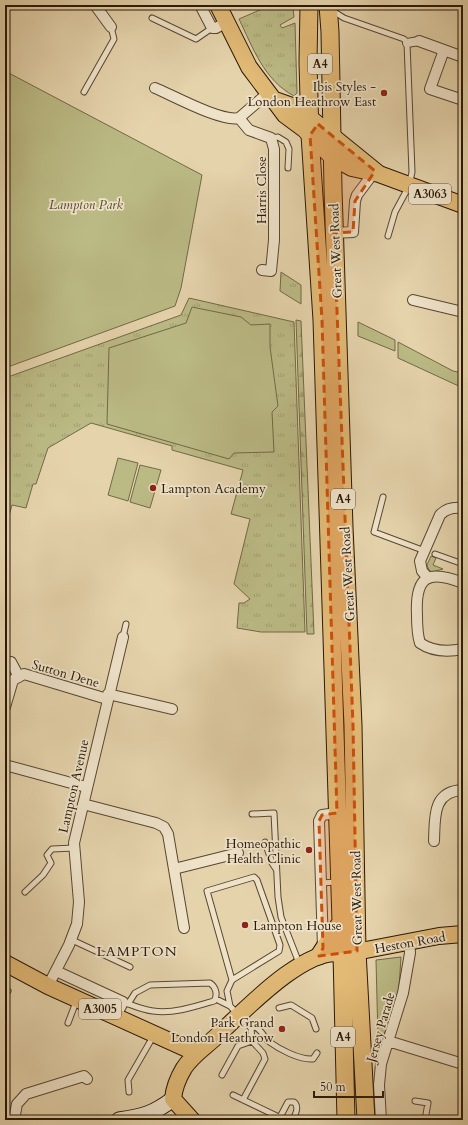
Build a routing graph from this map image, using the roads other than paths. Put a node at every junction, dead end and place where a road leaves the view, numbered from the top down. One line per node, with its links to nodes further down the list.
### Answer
1 (95, 5): 8 (street)
2 (200, 5): 7 (street)
3 (218, 5): 7 (main road)
4 (309, 5): 18 (highway, Great West Road / A4)
5 (328, 8): 10 (lane); 18 (highway, A4); 19 (highway, Great West Road / A4)
6 (152, 18): 7 (lane)
7 (219, 25): 15 (main road)
8 (111, 27): 14 (lane)
9 (419, 41): 10 (street); 11 (street)
10 (407, 43): 24 (lane)
11 (444, 50): 12 (street); 16 (street)
12 (463, 57)
13 (155, 88): 17 (street)
14 (84, 92)
15 (271, 96): 17 (street); 18 (main road, A3063)
16 (463, 100)
17 (239, 118): 20 (street, Harris Close)
18 (313, 126): 19 (main road, A3063); 21 (main road, A3063); 51 (highway, Great West Road / A4)
19 (332, 137): 21 (highway, Great West Road / A4); 23 (main road, A3063)
20 (270, 138): 22 (lane); 28 (street, Harris Close)
21 (332, 156): 23 (main road, A3063); 26 (highway, Great West Road / A4)
22 (288, 168)
23 (376, 173): 24 (main road, A3063); 26 (street)
24 (409, 186): 25 (main road, A3063); 27 (lane)
25 (463, 205)
26 (334, 233): 66 (highway, Great West Road / A4)
27 (388, 236)
28 (262, 270)
29 (413, 300): 30 (street)
30 (463, 312)
31 (383, 496): 33 (lane)
32 (463, 508): 33 (street)
33 (424, 552): 36 (street)
34 (435, 554): 35 (lane)
35 (463, 564)
36 (428, 578): 37 (street); 40 (street)
37 (463, 583)
38 (126, 624): 39 (lane)
39 (123, 637): 43 (street, Lampton Avenue)
40 (463, 650)
41 (11, 662): 42 (street, Sutton Dene)
42 (19, 677): 43 (street, Sutton Dene); 44 (street, Sutton Dene)
43 (108, 696): 45 (street, Sutton Dene); 47 (street, Lampton Avenue)
44 (5, 708)
45 (172, 709)
46 (5, 764): 47 (street)
47 (86, 787): 49 (street, Lampton Avenue)
48 (463, 790): 52 (street)
49 (83, 804): 54 (street, Lampton Avenue); 56 (street)
50 (252, 814): 57 (lane)
51 (332, 814): 58 (highway, Great West Road / A4); 59 (street, Great West Road)
52 (434, 841)
53 (265, 842): 57 (lane)
54 (74, 848): 60 (lane); 64 (street, Lampton Avenue)
55 (238, 853): 56 (street)
56 (174, 869): 62 (street)
57 (277, 870): 67 (lane)
58 (340, 882): 59 (lane); 61 (highway, Great West Road / A4)
59 (320, 883): 67 (street, Great West Road)
60 (25, 892)
61 (341, 922): 66 (highway, Great West Road / A4); 67 (highway)
62 (184, 928)
63 (463, 934): 65 (main road, Heston Road)
64 (72, 940): 69 (lane); 70 (street, Lampton Avenue)
65 (409, 941): 66 (main road, Heston Road); 83 (street, Jersey Parade)
66 (350, 953): 67 (main road, Heston Road); 89 (highway, Great West Road / A4); 100 (highway, Great West Road / A4)
67 (312, 959): 77 (main road)
68 (5, 963): 72 (main road, A3005)
69 (130, 967)
70 (56, 971): 72 (street, Lampton Avenue); 75 (street)
71 (232, 980): 71 (lane); 77 (lane)
72 (48, 986): 73 (main road, A3005)
73 (77, 999): 75 (main road, A3005); 78 (lane)
74 (216, 999): 75 (lane); 75 (lane); 77 (lane)
75 (122, 1008): 81 (main road, A3005)
76 (279, 1008): 80 (lane)
77 (234, 1011): 79 (lane); 84 (main road)
78 (68, 1023)
79 (254, 1026): 82 (lane); 85 (lane)
80 (316, 1029)
81 (155, 1035): 84 (main road, A3005); 90 (lane)
82 (252, 1041): 87 (lane); 93 (lane)
83 (388, 1041): 86 (street); 89 (street, Jersey Parade)
84 (196, 1053): 92 (main road)
85 (317, 1053)
86 (463, 1064)
87 (222, 1075)
88 (87, 1078): 96 (street)
89 (369, 1087): 101 (highway); 102 (highway, Great West Road / A4); 103 (street, Jersey Parade)
90 (129, 1092)
91 (233, 1095): 93 (lane)
92 (173, 1099): 97 (main road); 98 (main road)
93 (243, 1100): 95 (lane)
94 (415, 1101): 104 (lane)
95 (282, 1119): 99 (lane)
96 (14, 1120)
97 (119, 1120)
98 (192, 1120)
99 (289, 1120)
100 (346, 1120)
101 (358, 1120)
102 (366, 1120)
103 (381, 1120)
104 (425, 1120)

